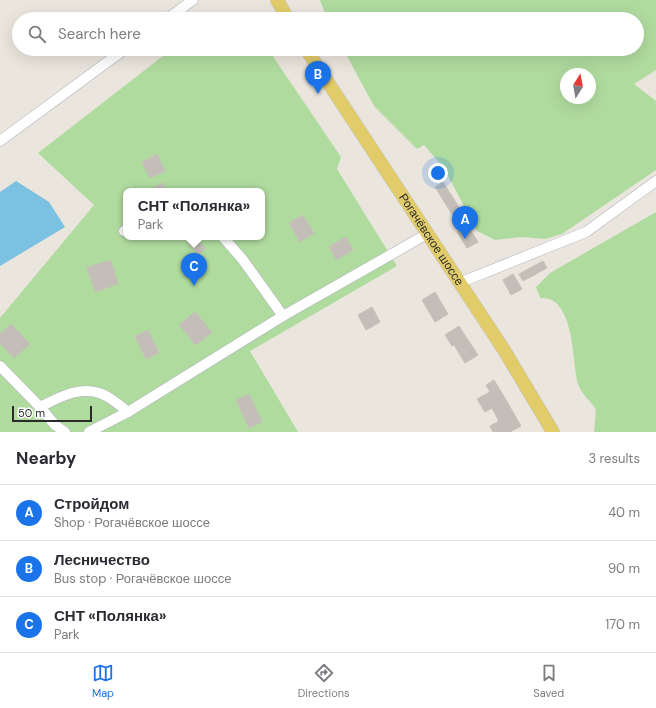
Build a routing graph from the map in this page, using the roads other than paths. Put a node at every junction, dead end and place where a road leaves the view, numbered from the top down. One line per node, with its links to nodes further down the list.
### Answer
1 (193, 0): 3 (lane)
2 (277, 0): 4 (main road)
3 (176, 12)
4 (284, 12)
5 (116, 56): 7 (lane)
6 (311, 56): 9 (main road, Рогачёвское шоссе)
7 (0, 141)
8 (656, 182): 11 (lane)
9 (427, 234): 11 (main road, Рогачёвское шоссе); 12 (lane)
10 (226, 240): 12 (lane)
11 (459, 283): 18 (main road, Рогачёвское шоссе)
12 (283, 316): 15 (lane)
13 (0, 366): 14 (lane)
14 (40, 407): 15 (lane); 16 (lane)
15 (128, 412): 17 (lane)
16 (65, 432)
17 (89, 432)
18 (553, 432)

